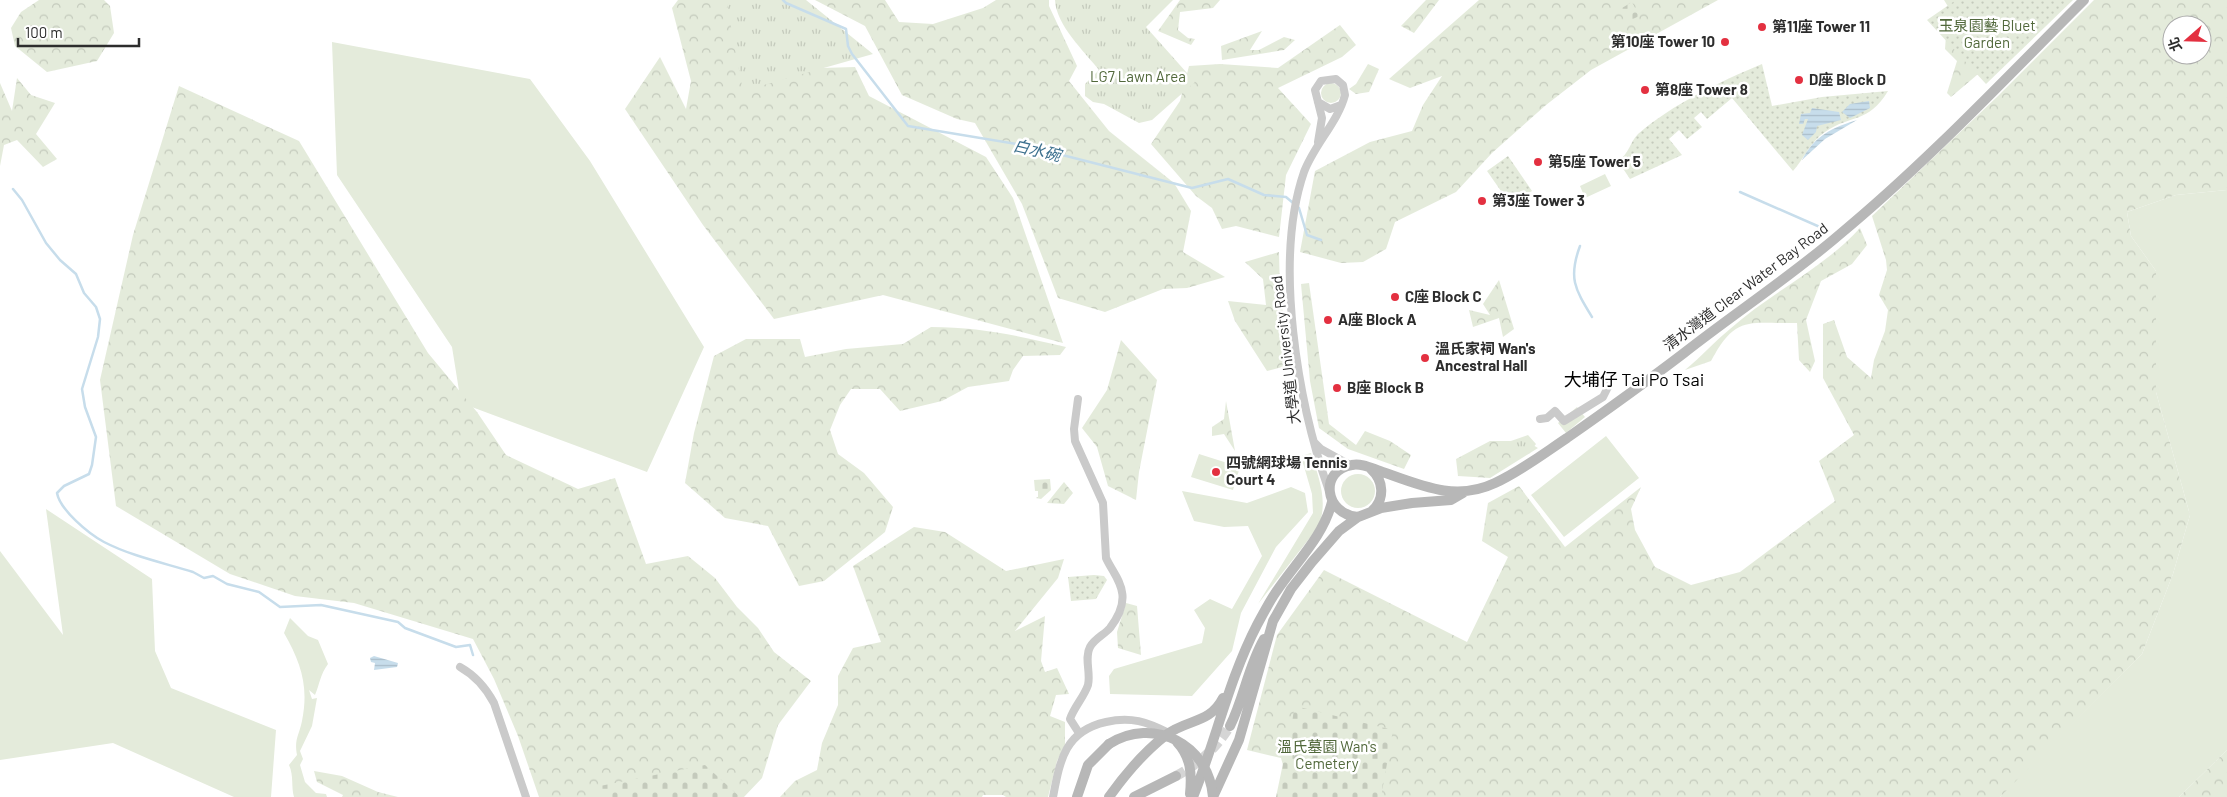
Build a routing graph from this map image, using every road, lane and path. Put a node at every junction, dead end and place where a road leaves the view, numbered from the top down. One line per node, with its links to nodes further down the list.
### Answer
1 (2084, 0): 11 (main road, 清水灣道 Clear Water Bay Road)
2 (1316, 100): 3 (street); 3 (street); 4 (street, 大學道 University Road)
3 (1341, 105): 4 (street, 大學道 University Road)
4 (1318, 142): 8 (street, 大學道 University Road)
5 (1609, 385): 7 (street)
6 (1078, 399): 19 (street)
7 (1540, 419)
8 (1311, 438): 9 (street, 大學道 University Road); 12 (street, 大學道 University Road)
9 (1350, 465): 10 (main road, 清水灣道 Clear Water Bay Road); 12 (main road)
10 (1365, 466): 11 (main road, 清水灣道 Clear Water Bay Road); 13 (main road)
11 (1463, 493): 13 (main road, 清水灣道 Clear Water Bay Road)
12 (1331, 498): 14 (main road); 17 (main road)
13 (1372, 512): 14 (main road, 清水灣道 Clear Water Bay Road)
14 (1358, 517): 15 (main road, 清水灣道 Clear Water Bay Road)
15 (1270, 627): 18 (main road); 28 (main road, 清水灣道 Clear Water Bay Road)
16 (460, 667): 22 (street)
17 (1237, 670): 20 (main road); 27 (main road)
18 (1230, 726)
19 (1079, 733): 20 (street); 23 (street)
20 (1169, 733): 25 (main road); 27 (main road)
21 (1176, 776): 26 (main road)
22 (526, 797)
23 (1053, 797)
24 (1077, 797): 28 (main road, bridge)
25 (1109, 797)
26 (1134, 797)
27 (1191, 797)
28 (1213, 797)

